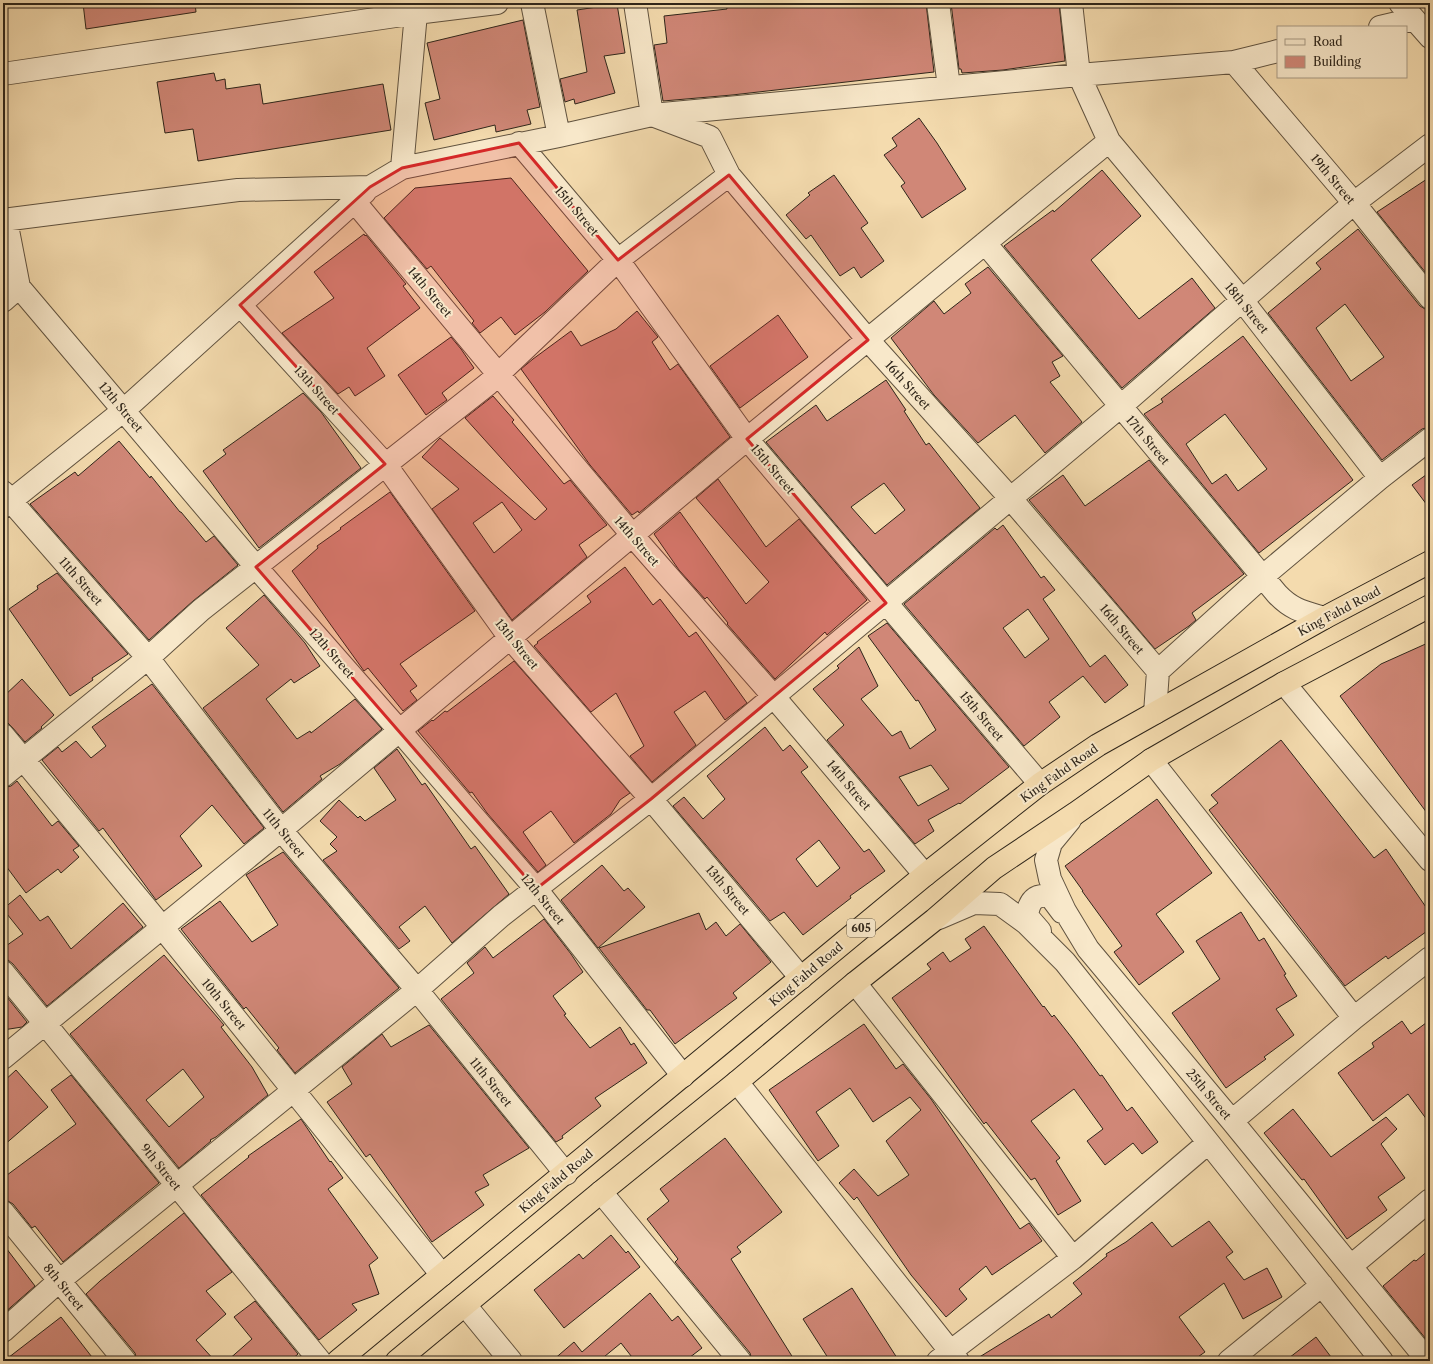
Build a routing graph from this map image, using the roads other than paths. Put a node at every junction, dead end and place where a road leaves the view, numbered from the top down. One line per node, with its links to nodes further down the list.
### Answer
1 (497, 3): 6 (street)
2 (532, 3): 16 (street)
3 (635, 3): 15 (street)
4 (938, 3): 14 (street)
5 (1071, 3): 13 (street, 18th Street)
6 (415, 8): 12 (street); 20 (street)
7 (1407, 11): 8 (street); 9 (street)
8 (1382, 26)
9 (1430, 37)
10 (1277, 51): 11 (street)
11 (1234, 62): 13 (street); 24 (street, 19th Street)
12 (3, 74)
13 (1079, 75): 14 (street); 17 (street, 18th Street)
14 (949, 87): 15 (street)
15 (652, 115): 16 (street); 21 (street, 16th Street)
16 (559, 136): 18 (street)
17 (1109, 141): 26 (street); 30 (street, 18th Street)
18 (519, 143): 20 (street); 27 (street, 15th Street)
19 (1430, 145): 24 (street)
20 (402, 168): 22 (street)
21 (729, 175): 27 (street); 32 (street, 16th Street)
22 (370, 187): 23 (street); 25 (street)
23 (354, 201): 31 (street); 33 (street, 14th Street)
24 (1354, 203): 29 (street, 19th Street); 30 (street)
25 (4, 220): 28 (street, 12th Street)
26 (985, 243): 32 (street); 34 (street, 17th Street)
27 (618, 260): 33 (street); 36 (street, 15th Street)
28 (11, 294): 35 (street, 12th Street)
29 (1430, 298)
30 (1242, 300): 34 (street); 39 (street, 18th Street)
31 (240, 305): 35 (street); 38 (street, 13th Street)
32 (868, 340): 36 (street); 40 (street, 16th Street)
33 (498, 374): 38 (street); 42 (street, 14th Street)
34 (1121, 406): 40 (street); 45 (street, 17th Street)
35 (124, 410): 41 (street); 44 (street, 12th Street)
36 (747, 439): 42 (street); 46 (street, 15th Street)
37 (1430, 439): 39 (street)
38 (385, 464): 44 (street); 49 (street, 13th Street)
39 (1380, 478): 45 (street)
40 (1011, 499): 46 (street); 51 (street, 16th Street)
41 (6, 500): 50 (street, 11th Street)
42 (633, 536): 49 (street); 53 (street, 14th Street)
43 (1430, 562): 48 (highway, King Fahd Road / 605)
44 (256, 567): 50 (street); 55 (street, 12th Street)
45 (1262, 577): 48 (street, 17th Street); 51 (street)
46 (886, 603): 53 (street); 60 (street, 15th Street)
47 (1430, 606): 52 (highway)
48 (1324, 618): 54 (highway, King Fahd Road / 605)
49 (510, 638): 55 (street); 61 (street, 13th Street)
50 (148, 658): 57 (street); 63 (street, 11th Street)
51 (1158, 671): 54 (street)
52 (1284, 683): 58 (highway); 64 (street)
53 (774, 697): 61 (street); 65 (street, 14th Street)
54 (1155, 713): 60 (highway, King Fahd Road / 605)
55 (399, 730): 63 (street); 66 (street, 12th Street)
56 (3, 735): 57 (street, 10th Street)
57 (24, 759): 59 (street); 68 (street, 10th Street)
58 (1151, 760): 62 (highway); 76 (street)
59 (3, 776)
60 (1040, 784): 65 (highway, King Fahd Road / 605)
61 (651, 799): 66 (street); 73 (street, 13th Street)
62 (1076, 813): 67 (highway); 69 (street, 25th Street)
63 (281, 830): 68 (street); 75 (street, 11th Street)
64 (1430, 860)
65 (925, 875): 73 (highway, King Fahd Road / 605)
66 (536, 889): 75 (street); 79 (street, 12th Street)
67 (934, 920): 71 (street); 74 (highway)
68 (162, 927): 77 (street); 81 (street, 10th Street)
69 (1088, 949): 71 (street); 82 (street, 25th Street)
70 (1430, 958): 76 (street)
71 (1065, 962): 83 (street)
72 (3, 972): 77 (street, 9th Street)
73 (801, 978): 79 (highway, King Fahd Road / 605)
74 (855, 983): 80 (highway); 89 (street)
75 (417, 990): 81 (street); 84 (street, 11th Street)
76 (1354, 1018): 82 (street)
77 (46, 1023): 78 (street); 85 (street, 9th Street)
78 (3, 1058)
79 (683, 1076): 84 (highway, King Fahd Road / 605)
80 (736, 1082): 86 (highway); 96 (street)
81 (294, 1091): 85 (street); 91 (street, 10th Street)
82 (1232, 1121): 90 (street, 25th Street)
83 (1208, 1143): 89 (street); 93 (street)
84 (566, 1174): 91 (highway, King Fahd Road / 605)
85 (176, 1186): 92 (street); 98 (street, 9th Street)
86 (601, 1192): 94 (highway); 102 (street)
87 (1430, 1200): 90 (street)
88 (3, 1212): 92 (street, 8th Street)
89 (1073, 1258): 96 (street)
90 (1351, 1266): 105 (street, 25th Street)
91 (442, 1275): 99 (highway, King Fahd Road / 605)
92 (59, 1281): 95 (street); 97 (street, 8th Street)
93 (1322, 1285): 103 (street); 104 (street)
94 (465, 1305): 100 (highway); 101 (street)
95 (3, 1331)
96 (949, 1358)
97 (125, 1361)
98 (320, 1361)
99 (338, 1361)
100 (397, 1361)
101 (511, 1361)
102 (740, 1361)
103 (1229, 1361)
104 (1382, 1361)
105 (1428, 1361)

